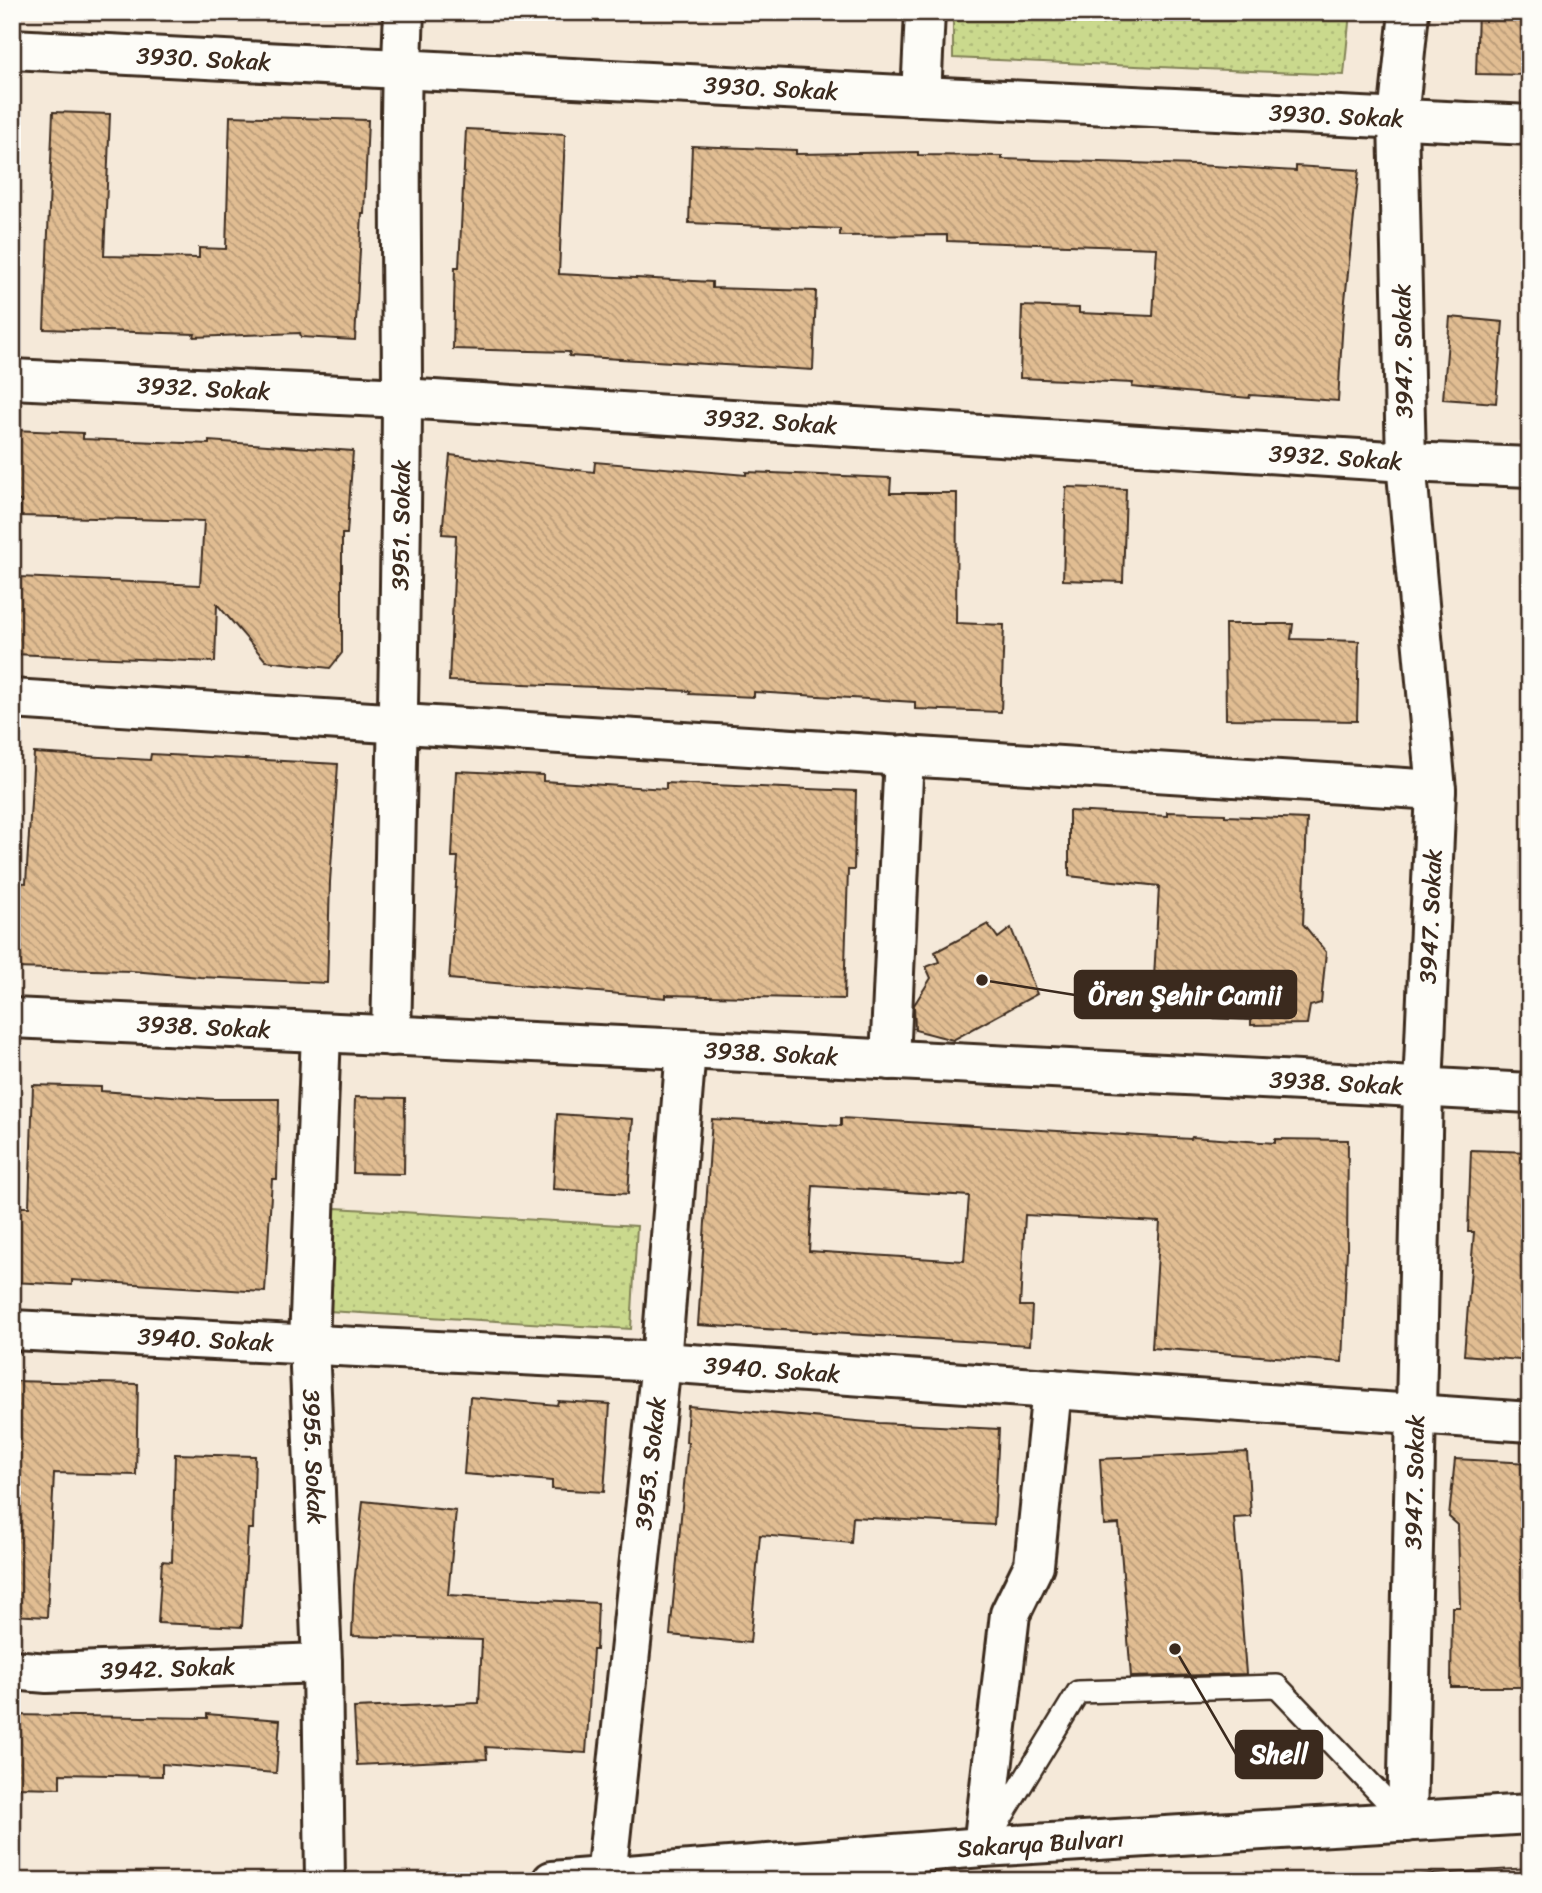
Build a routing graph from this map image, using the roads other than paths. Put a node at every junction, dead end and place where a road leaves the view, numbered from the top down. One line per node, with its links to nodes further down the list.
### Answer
1 (404, 12): 5 (street, 3951. Sokak)
2 (925, 12): 6 (street)
3 (1409, 12): 7 (street, 3947. Sokak)
4 (12, 49): 5 (street, 3930. Sokak)
5 (401, 68): 6 (street, 3930. Sokak); 10 (street, 3951. Sokak)
6 (921, 96): 7 (street, 3930. Sokak)
7 (1398, 119): 8 (street, 3930. Sokak); 11 (street, 3947. Sokak)
8 (1530, 125)
9 (12, 379): 10 (street, 3932. Sokak)
10 (402, 398): 11 (street, 3932. Sokak); 14 (street, 3951. Sokak)
11 (1406, 461): 12 (street, 3932. Sokak); 16 (street, 3947. Sokak)
12 (1530, 467)
13 (12, 699): 14 (street)
14 (398, 725): 15 (street); 19 (street, 3951. Sokak)
15 (904, 755): 16 (street); 21 (street)
16 (1436, 790): 22 (street, 3947. Sokak)
17 (12, 1018): 18 (street, 3938. Sokak)
18 (321, 1032): 19 (street, 3938. Sokak); 25 (street, 3955. Sokak)
19 (391, 1036): 20 (street, 3938. Sokak)
20 (687, 1049): 21 (street, 3938. Sokak); 26 (street, 3953. Sokak)
21 (890, 1060): 22 (street, 3938. Sokak)
22 (1423, 1088): 23 (street, 3938. Sokak); 28 (street, 3947. Sokak)
23 (1530, 1093)
24 (12, 1330): 25 (street, 3940. Sokak)
25 (309, 1343): 26 (street, 3940. Sokak); 30 (street, 3955. Sokak)
26 (661, 1362): 27 (street, 3940. Sokak); 35 (street, 3953. Sokak)
27 (1052, 1389): 28 (street, 3940. Sokak); 34 (street)
28 (1414, 1414): 29 (street, 3940. Sokak); 33 (street, 3947. Sokak)
29 (1530, 1422)
30 (321, 1663): 31 (street, 3942. Sokak); 36 (street, 3955. Sokak)
31 (12, 1670)
32 (1530, 1814): 33 (street, Sakarya Bulvarı)
33 (1407, 1822): 34 (street, Sakarya Bulvarı); 34 (lane)
34 (983, 1847): 35 (street, Sakarya Bulvarı)
35 (606, 1877): 37 (street, Sakarya Bulvarı)
36 (325, 1881)
37 (552, 1881)

